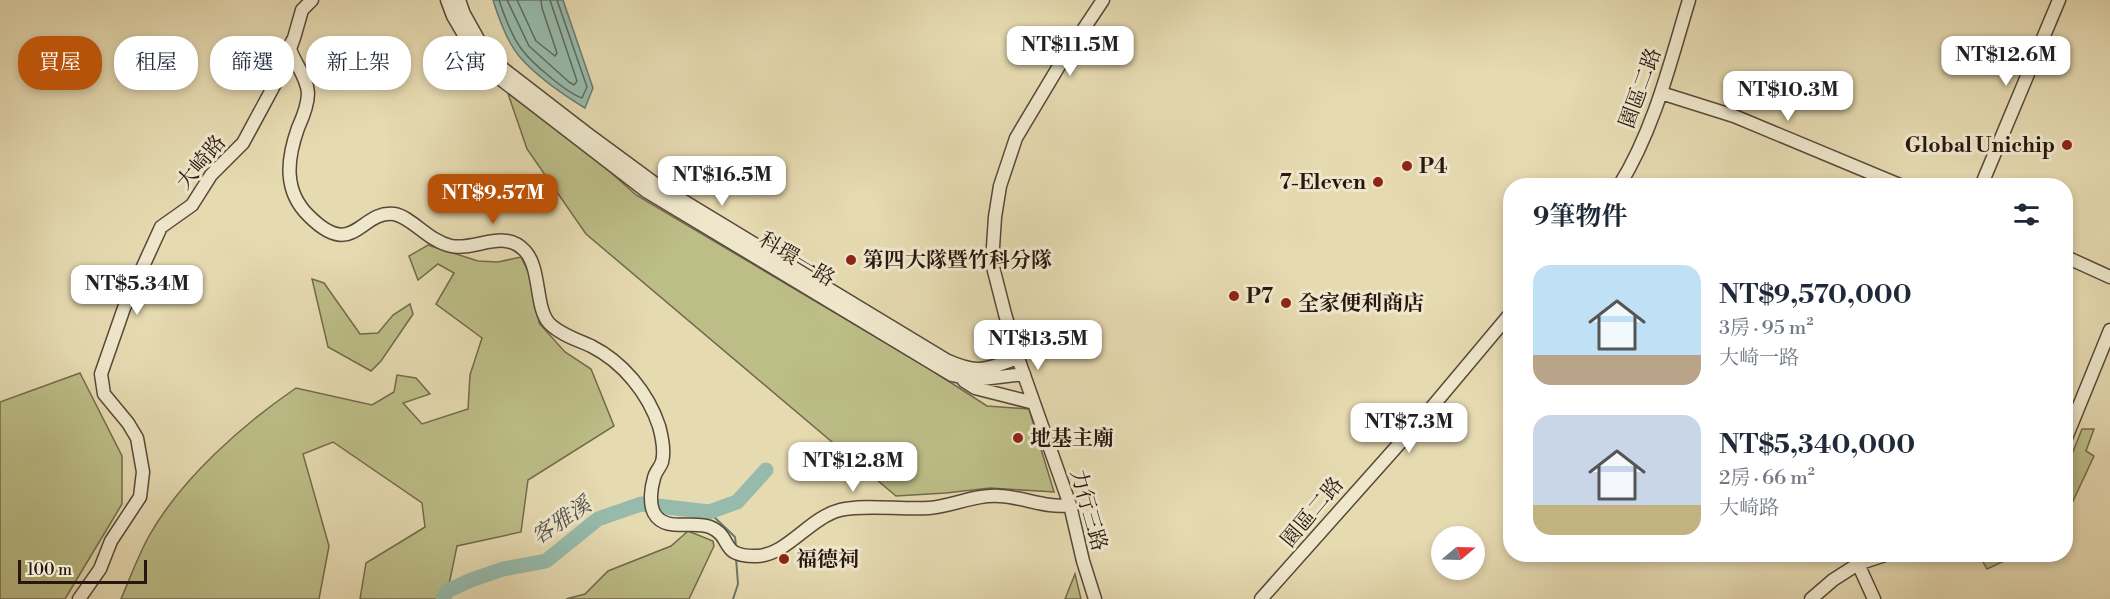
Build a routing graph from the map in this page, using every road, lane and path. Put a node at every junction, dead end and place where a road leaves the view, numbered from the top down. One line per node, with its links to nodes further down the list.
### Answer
1 (312, 0): 7 (street, 大崎路)
2 (447, 0): 20 (street, 科環一路)
3 (459, 0): 18 (street, 科環一路)
4 (1103, 0): 18 (street, 力行三路)
5 (1689, 0): 10 (street, 園區二路)
6 (2059, 0): 13 (street)
7 (294, 38)
8 (294, 57): 23 (street)
9 (272, 90): 27 (street, 大崎路)
10 (1661, 93): 11 (street, 園區二路); 12 (street)
11 (1624, 178)
12 (1883, 178)
13 (1984, 178)
14 (2073, 260): 15 (street)
15 (2110, 277)
16 (1503, 322): 26 (street, 園區二路)
17 (2110, 330): 22 (street)
18 (1018, 358): 19 (street, 力行三路)
19 (1024, 374): 20 (street, 科環一路); 21 (street, 力行三路)
20 (957, 378): 21 (street)
21 (1034, 404): 23 (street, 力行三路)
22 (2073, 421)
23 (1070, 505): 28 (street, 力行三路)
24 (1853, 562): 31 (street)
25 (1857, 562): 32 (street)
26 (1285, 574): 29 (street, 園區二路); 30 (street, 園區二路)
27 (79, 599)
28 (1095, 599)
29 (1261, 599)
30 (1271, 599)
31 (1811, 599)
32 (1874, 599)

